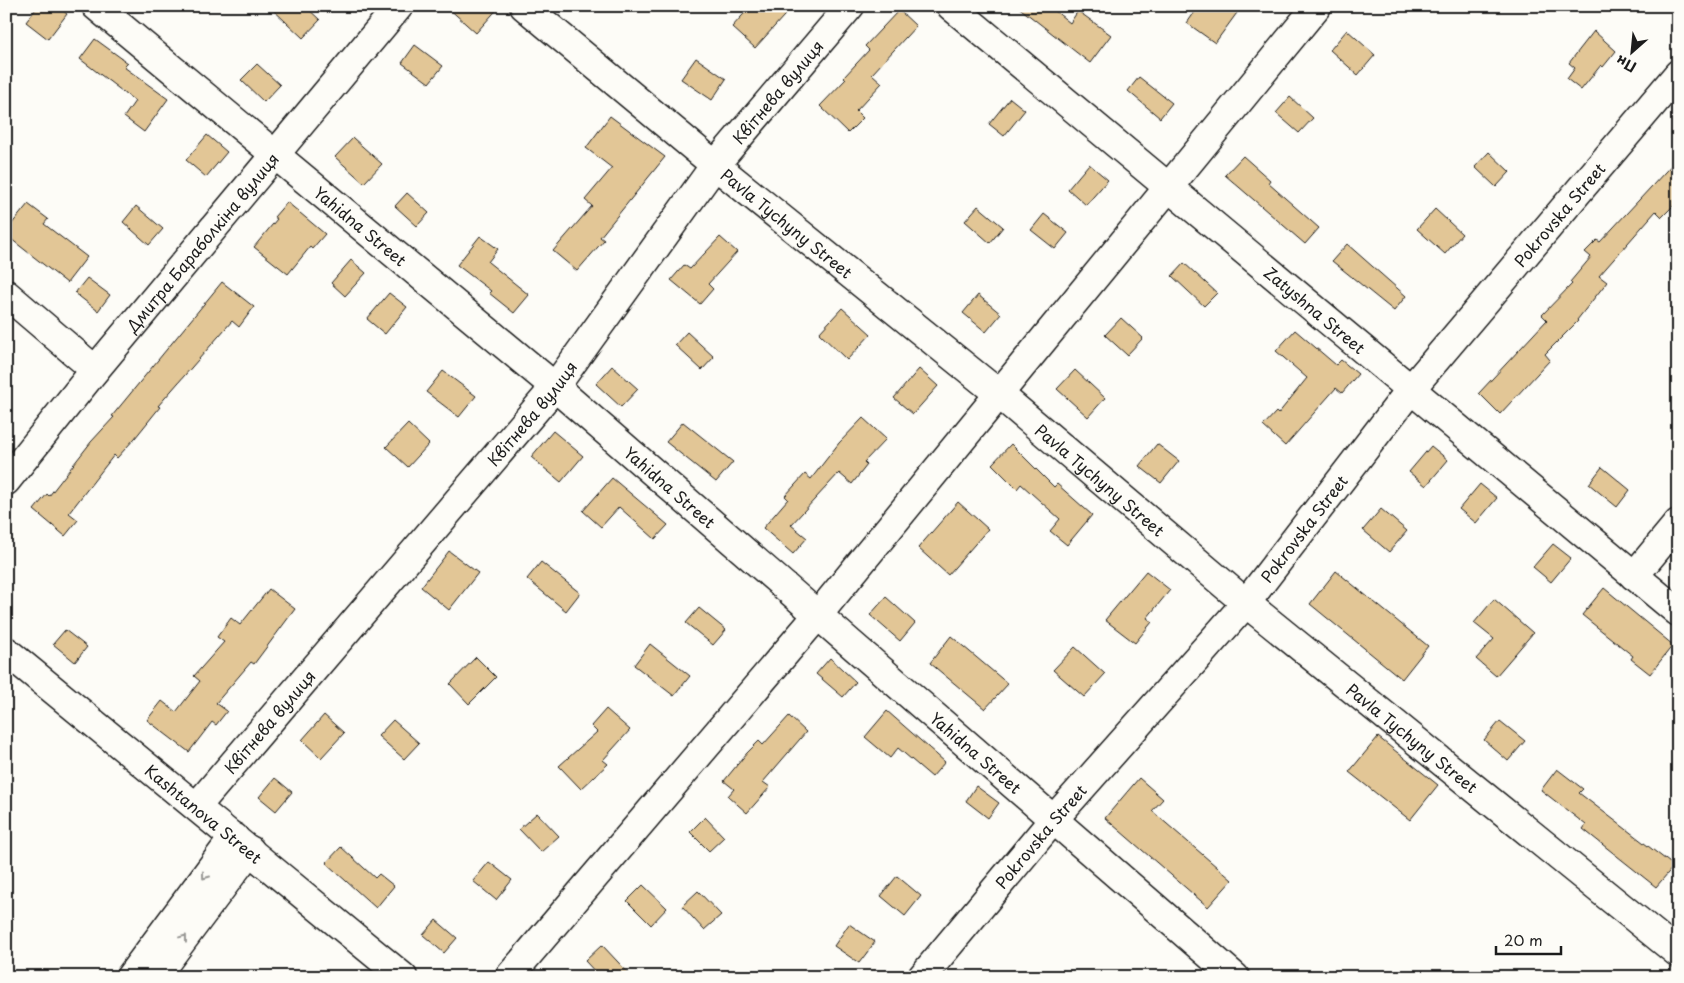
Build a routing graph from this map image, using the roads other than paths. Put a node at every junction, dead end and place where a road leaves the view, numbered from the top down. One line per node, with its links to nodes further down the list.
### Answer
1 (96, 6): 8 (street, Yahidna Street)
2 (399, 6): 8 (street, Дмитра Бараболкіна вулиця)
3 (524, 6): 9 (street, Pavla Tychyny Street)
4 (850, 6): 9 (street, Квітнева вулиця)
5 (952, 6): 10 (street, Zatyshna Street)
6 (1317, 6): 10 (street)
7 (1678, 74): 14 (street, Pokrovska Street)
8 (276, 154): 12 (street, Дмитра Бараболкіна вулиця); 13 (street, Yahidna Street)
9 (716, 165): 13 (street, Квітнева вулиця); 15 (street, Pavla Tychyny Street)
10 (1170, 186): 14 (street, Zatyshna Street); 15 (street)
11 (6, 294): 12 (street)
12 (95, 370): 16 (street, Дмитра Бараболкіна вулиця)
13 (555, 387): 21 (street, Yahidna Street); 23 (street, Квітнева вулиця)
14 (1411, 389): 18 (street, Zatyshna Street); 19 (street, Pokrovska Street)
15 (999, 394): 19 (street, Pavla Tychyny Street); 21 (street)
16 (6, 481)
17 (1678, 523): 18 (street)
18 (1634, 576): 20 (street, Zatyshna Street)
19 (1246, 603): 24 (street, Pokrovska Street); 26 (street, Pavla Tychyny Street)
20 (1678, 612)
21 (816, 616): 24 (street, Yahidna Street); 30 (street)
22 (6, 651): 23 (street, Kashtanova Street)
23 (197, 806): 25 (street, Kashtanova Street)
24 (1053, 820): 31 (street, Pokrovska Street); 32 (street, Yahidna Street)
25 (242, 844): 27 (street, one-way to 27); 28 (street, one-way to 25); 29 (street, Kashtanova Street)
26 (1678, 953)
27 (130, 977)
28 (155, 977)
29 (403, 977)
30 (509, 977)
31 (922, 977)
32 (1236, 977)

